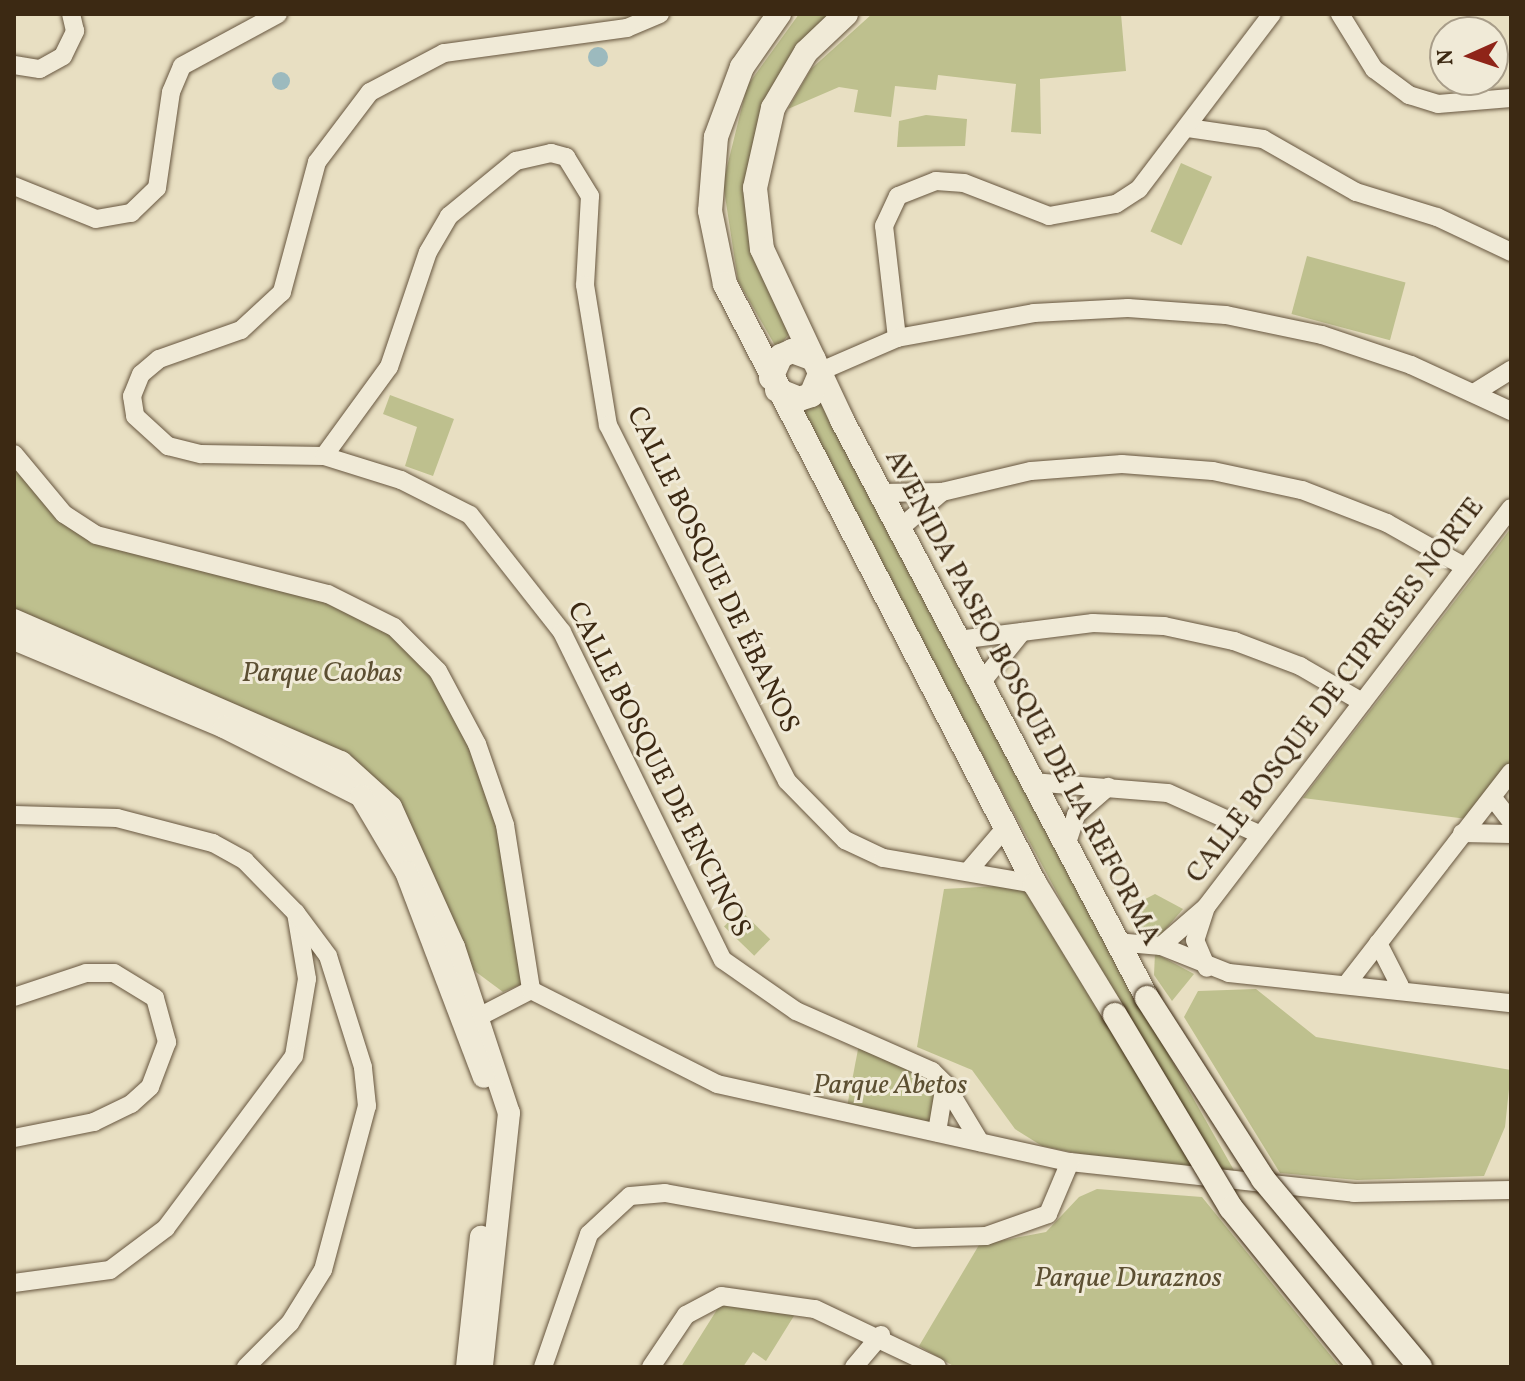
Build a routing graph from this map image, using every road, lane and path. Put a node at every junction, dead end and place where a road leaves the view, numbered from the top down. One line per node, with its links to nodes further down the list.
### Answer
1 (71, 14): 8 (street)
2 (278, 14): 11 (street)
3 (660, 14): 21 (street, CALLE BOSQUE DE ENCINOS)
4 (779, 14): 17 (main road)
5 (846, 14): 14 (main road, AVENIDA PASEO BOSQUE DE LA REFORMA)
6 (1272, 14): 10 (street)
7 (1340, 14): 9 (street)
8 (14, 65)
9 (1511, 98)
10 (1188, 128): 12 (street); 13 (street)
11 (14, 186)
12 (1511, 252)
13 (897, 338): 14 (street); 18 (street)
14 (817, 365): 17 (main road); 17 (main road); 23 (main road, AVENIDA PASEO BOSQUE DE LA REFORMA)
15 (1511, 370): 18 (street)
16 (1511, 379): 19 (street)
17 (774, 384): 40 (main road)
18 (1474, 393): 19 (street)
19 (1504, 408)
20 (14, 454): 55 (street)
21 (324, 456): 45 (street, CALLE BOSQUE DE ÉBANOS); 59 (street, CALLE BOSQUE DE ENCINOS)
22 (942, 492): 23 (street); 25 (street); 26 (street)
23 (880, 493): 25 (main road, AVENIDA PASEO BOSQUE DE LA REFORMA)
24 (1511, 508): 26 (street, CALLE BOSQUE DE CIPRESES NORTE)
25 (899, 529): 30 (main road, AVENIDA PASEO BOSQUE DE LA REFORMA)
26 (1465, 567): 33 (street, CALLE BOSQUE DE CIPRESES NORTE)
27 (14, 620): 32 (street)
28 (1022, 632): 30 (street); 31 (street); 33 (street)
29 (14, 639): 32 (street)
30 (958, 640): 31 (main road, AVENIDA PASEO BOSQUE DE LA REFORMA)
31 (980, 684): 35 (main road, AVENIDA PASEO BOSQUE DE LA REFORMA)
32 (177, 701): 58 (street)
33 (1362, 702): 42 (street, CALLE BOSQUE DE CIPRESES NORTE)
34 (1511, 772): 37 (street)
35 (1032, 782): 36 (street); 44 (main road, AVENIDA PASEO BOSQUE DE LA REFORMA)
36 (1108, 787): 42 (street); 44 (street)
37 (1493, 798): 39 (street); 41 (street)
38 (14, 815): 48 (street)
39 (1511, 821)
40 (1006, 827): 45 (street); 46 (main road)
41 (1462, 833): 43 (street); 50 (street)
42 (1259, 834): 47 (street, CALLE BOSQUE DE CIPRESES NORTE)
43 (1511, 834)
44 (1066, 846): 49 (main road, AVENIDA PASEO BOSQUE DE LA REFORMA)
45 (970, 869): 46 (street, CALLE BOSQUE DE ÉBANOS)
46 (1035, 884): 74 (main road, bridge)
47 (1206, 907): 51 (street, CALLE BOSQUE DE CIPRESES NORTE); 52 (street, CALLE BOSQUE DE CIPRESES NORTE)
48 (296, 913): 65 (street); 67 (street)
49 (1116, 942): 51 (street); 75 (main road, AVENIDA PASEO BOSQUE DE LA REFORMA, bridge)
50 (1378, 943): 53 (street); 54 (street)
51 (1161, 946): 52 (street)
52 (1207, 968): 53 (street)
53 (1349, 981): 54 (street)
54 (1400, 986): 57 (street)
55 (531, 990): 58 (street); 60 (street)
56 (14, 997): 61 (street)
57 (1511, 1003)
58 (470, 1021): 68 (street); 69 (street)
59 (945, 1084): 60 (street); 62 (street, CALLE BOSQUE DE ENCINOS)
60 (937, 1132): 62 (street)
61 (14, 1138)
62 (980, 1142): 63 (street)
63 (1070, 1162): 64 (street); 70 (street)
64 (1511, 1190)
65 (14, 1283)
66 (881, 1335): 71 (street); 72 (street); 73 (street)
67 (246, 1367)
68 (467, 1367)
69 (482, 1367)
70 (543, 1367)
71 (651, 1367)
72 (854, 1367)
73 (937, 1367)
74 (1360, 1367)
75 (1420, 1367)

